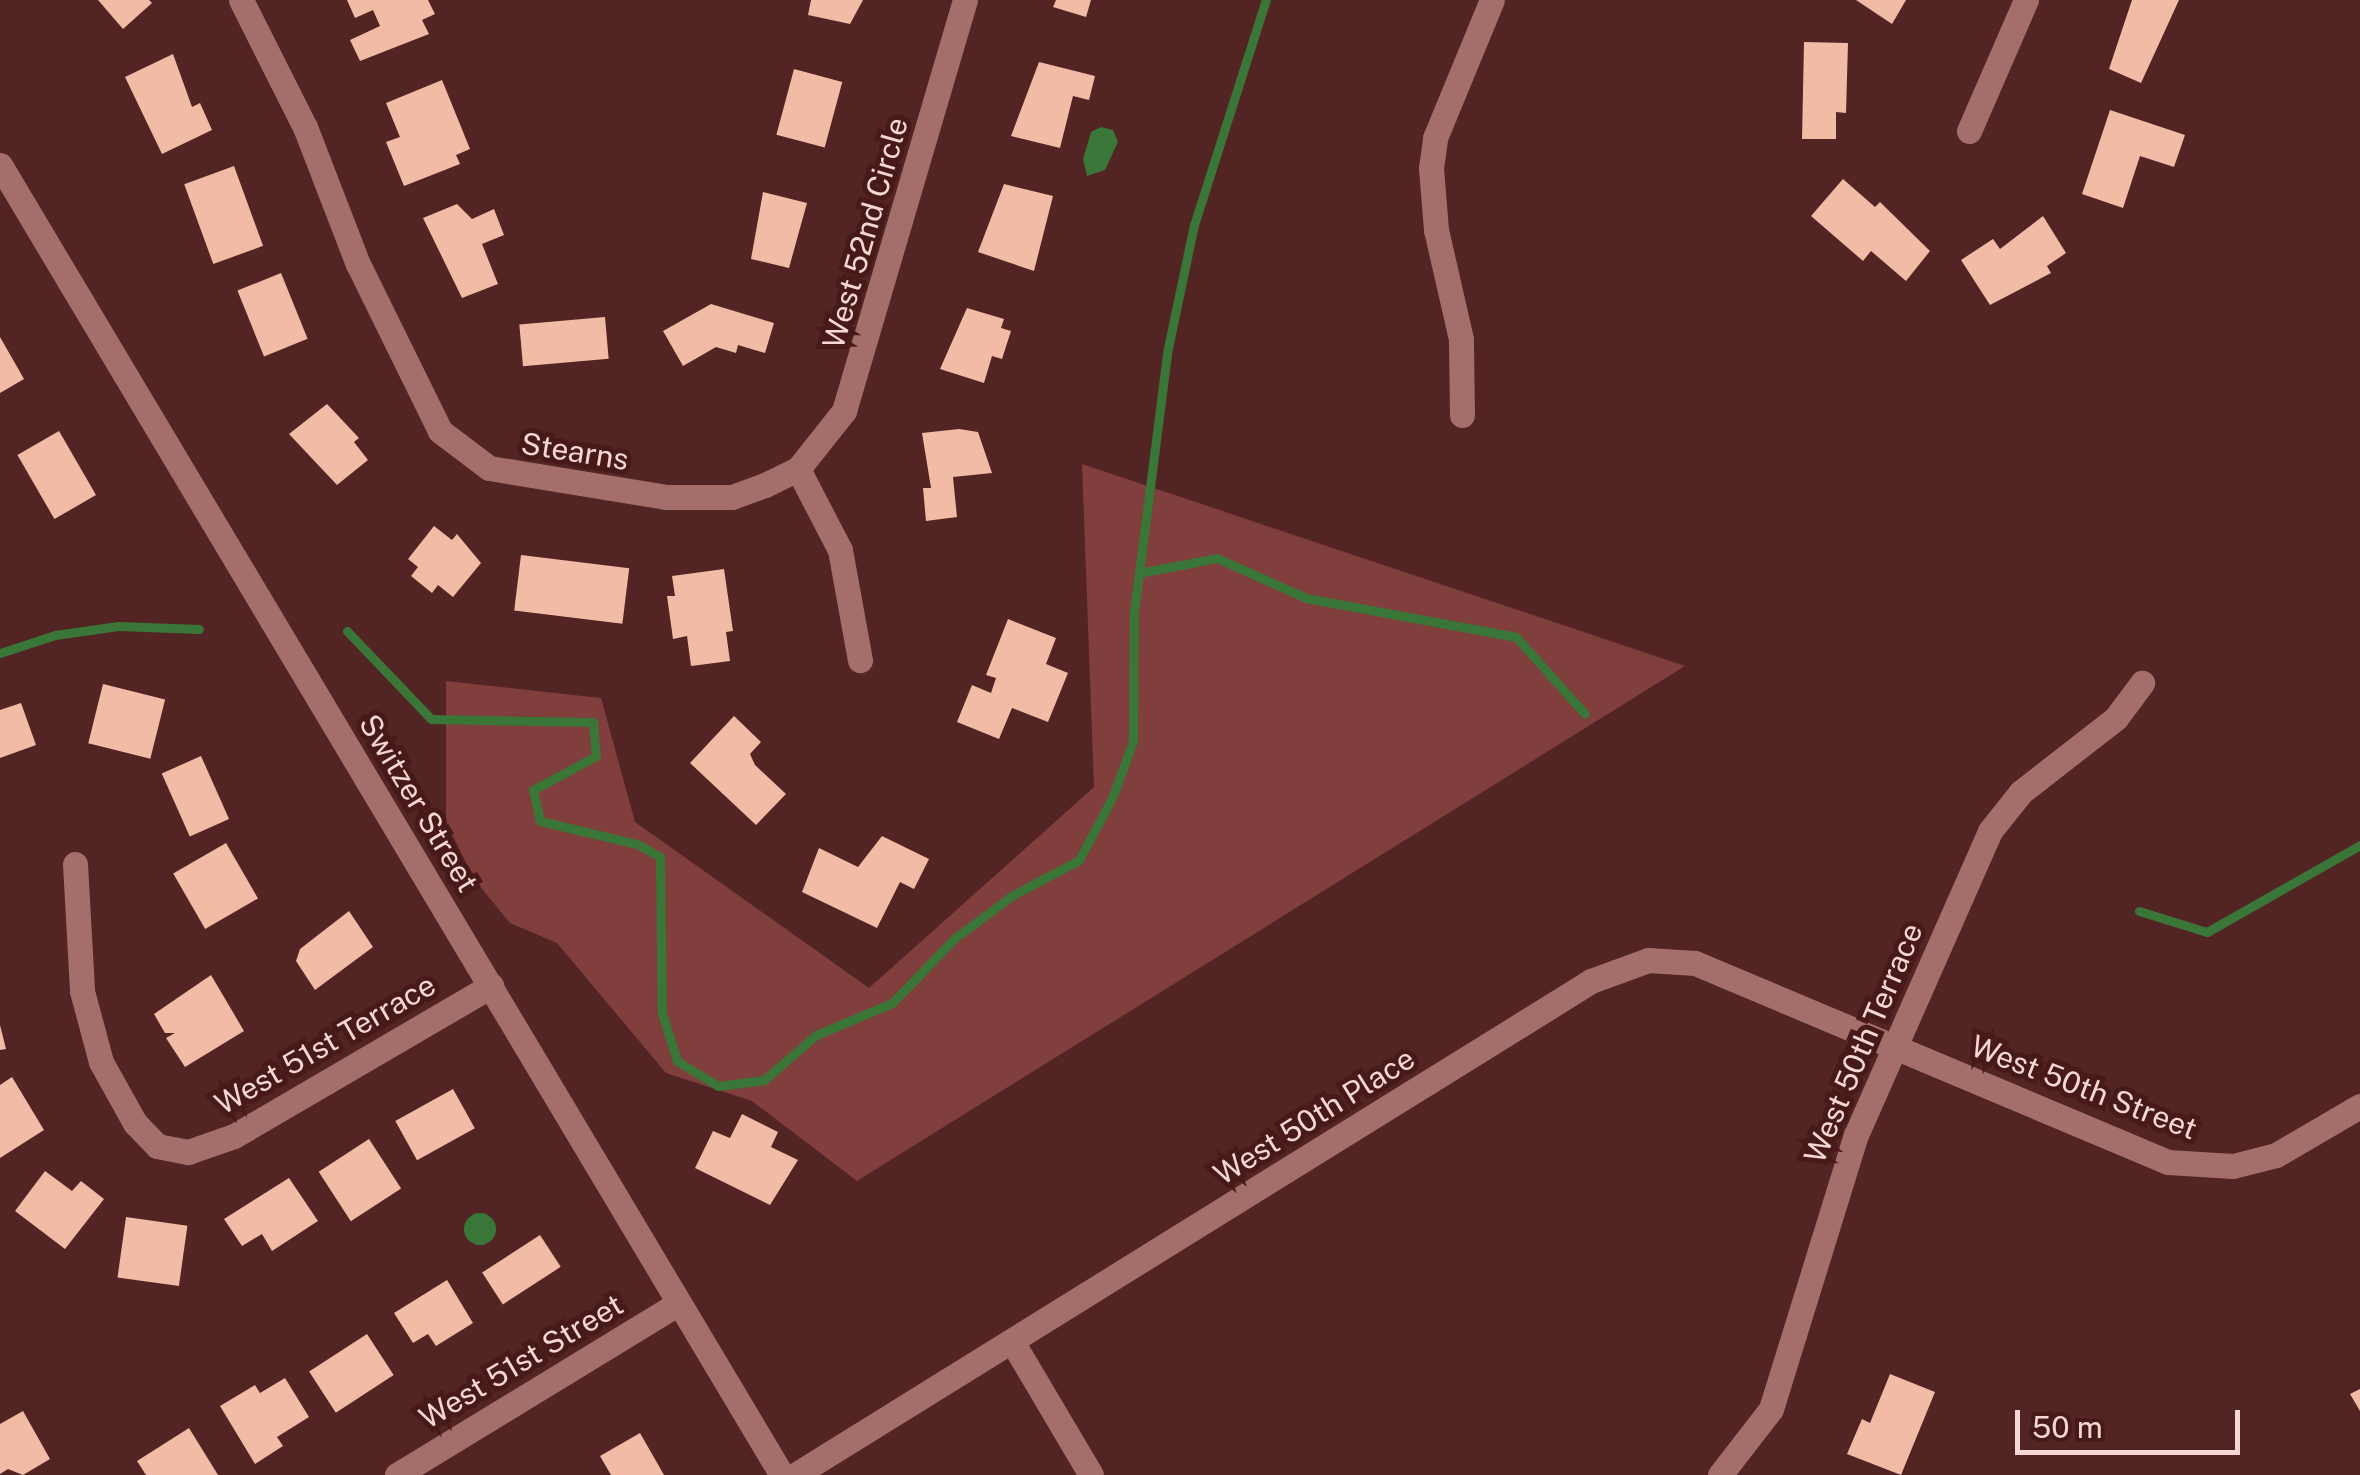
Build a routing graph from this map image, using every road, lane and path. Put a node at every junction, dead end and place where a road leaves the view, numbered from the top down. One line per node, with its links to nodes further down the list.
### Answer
1 (242, 0): 8 (street, Stearns)
2 (965, 0): 8 (street, West 52nd Circle)
3 (1492, 0): 7 (street)
4 (2026, 0): 5 (street)
5 (1969, 131)
6 (0, 165): 12 (street, Switzer Street)
7 (1462, 415)
8 (798, 469): 9 (street)
9 (860, 660)
10 (2142, 682): 13 (street, West 50th Terrace)
11 (75, 864): 12 (street, West 51st Terrace)
12 (490, 986): 15 (street, Switzer Street)
13 (1894, 1046): 14 (street, West 50th Street); 16 (street, West 50th Place); 21 (street, West 50th Terrace)
14 (2360, 1106)
15 (679, 1302): 17 (street, West 51st Street); 18 (street, Switzer Street)
16 (1012, 1343): 19 (street, West 50th Place); 20 (street)
17 (396, 1475)
18 (782, 1475)
19 (795, 1475)
20 (1091, 1475)
21 (1720, 1475)

